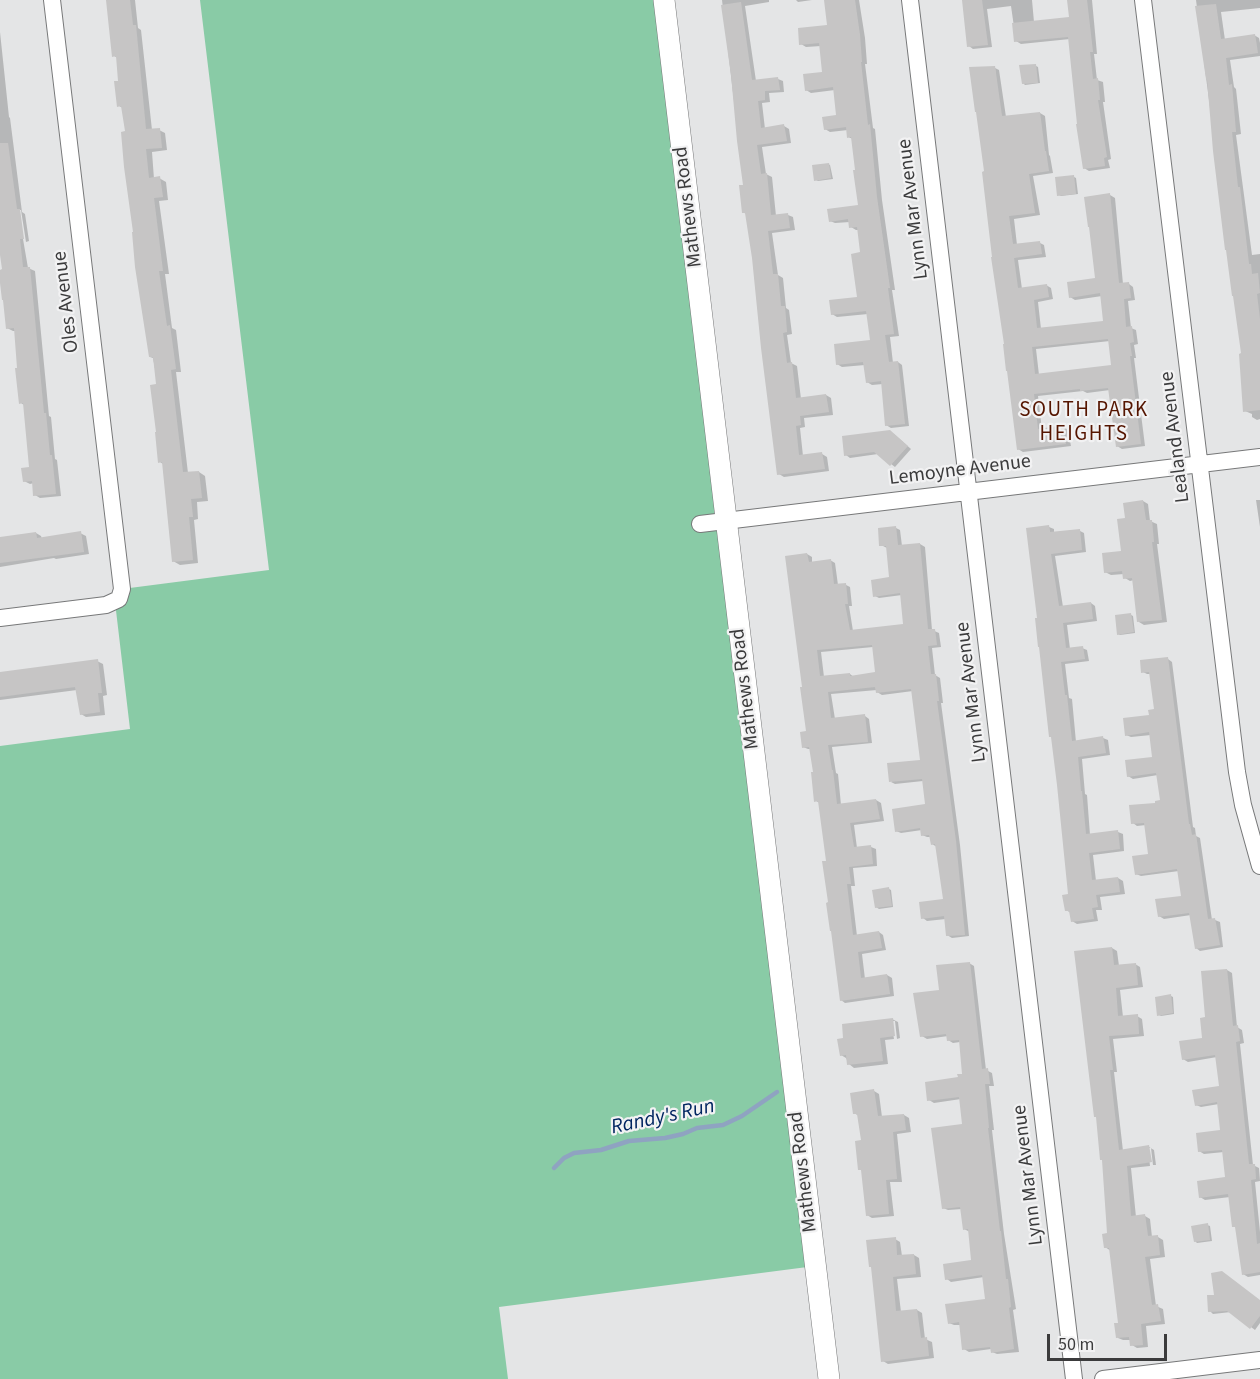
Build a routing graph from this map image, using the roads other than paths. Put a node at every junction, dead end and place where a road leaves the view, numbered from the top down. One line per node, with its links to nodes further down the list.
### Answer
1 (52, 0): 10 (street, Oles Avenue)
2 (664, 0): 8 (street, Mathews Road)
3 (910, 0): 7 (street, Lynn Mar Avenue)
4 (1143, 0): 6 (street, Lealand Avenue)
5 (1260, 457): 6 (street, Lemoyne Avenue)
6 (1200, 464): 7 (street, Lemoyne Avenue); 11 (street, Lealand Avenue)
7 (969, 491): 8 (street, Lemoyne Avenue); 15 (street, Lynn Mar Avenue)
8 (726, 520): 9 (street, Lemoyne Avenue); 14 (street, Mathews Road)
9 (700, 524)
10 (0, 618)
11 (1257, 841): 12 (street, Lealand Avenue)
12 (1260, 866)
13 (1260, 1360): 16 (street)
14 (828, 1379)
15 (1074, 1379)
16 (1103, 1379)

